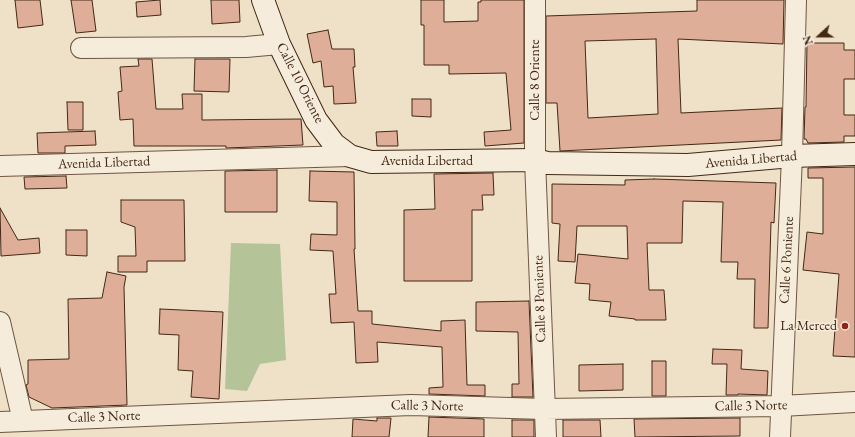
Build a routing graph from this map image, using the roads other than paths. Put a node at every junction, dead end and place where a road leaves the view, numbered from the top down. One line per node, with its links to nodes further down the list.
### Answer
1 (263, 0): 4 (main road, Calle 10 Oriente)
2 (535, 0): 9 (street, Calle 8 Oriente)
3 (796, 0): 8 (street, Calle 6 Poniente)
4 (279, 44): 5 (street); 7 (main road, Calle 10 Oriente)
5 (81, 48)
6 (855, 154): 8 (main road, Avenida Libertad)
7 (350, 156): 9 (main road, Avenida Libertad); 10 (street, Avenida Libertad)
8 (792, 156): 9 (main road, Avenida Libertad); 13 (street, Calle 6 Poniente)
9 (535, 160): 14 (street, Calle 8 Poniente)
10 (0, 166)
11 (0, 322): 15 (street)
12 (855, 402): 13 (street, Calle 3 Norte)
13 (781, 406): 14 (street, Calle 3 Norte); 18 (street, Calle 6 Poniente)
14 (544, 409): 15 (street, Calle 3 Norte); 17 (street, Calle 8 Poniente)
15 (23, 421): 16 (street, Calle 3 Norte)
16 (0, 422)
17 (546, 437)
18 (780, 437)

